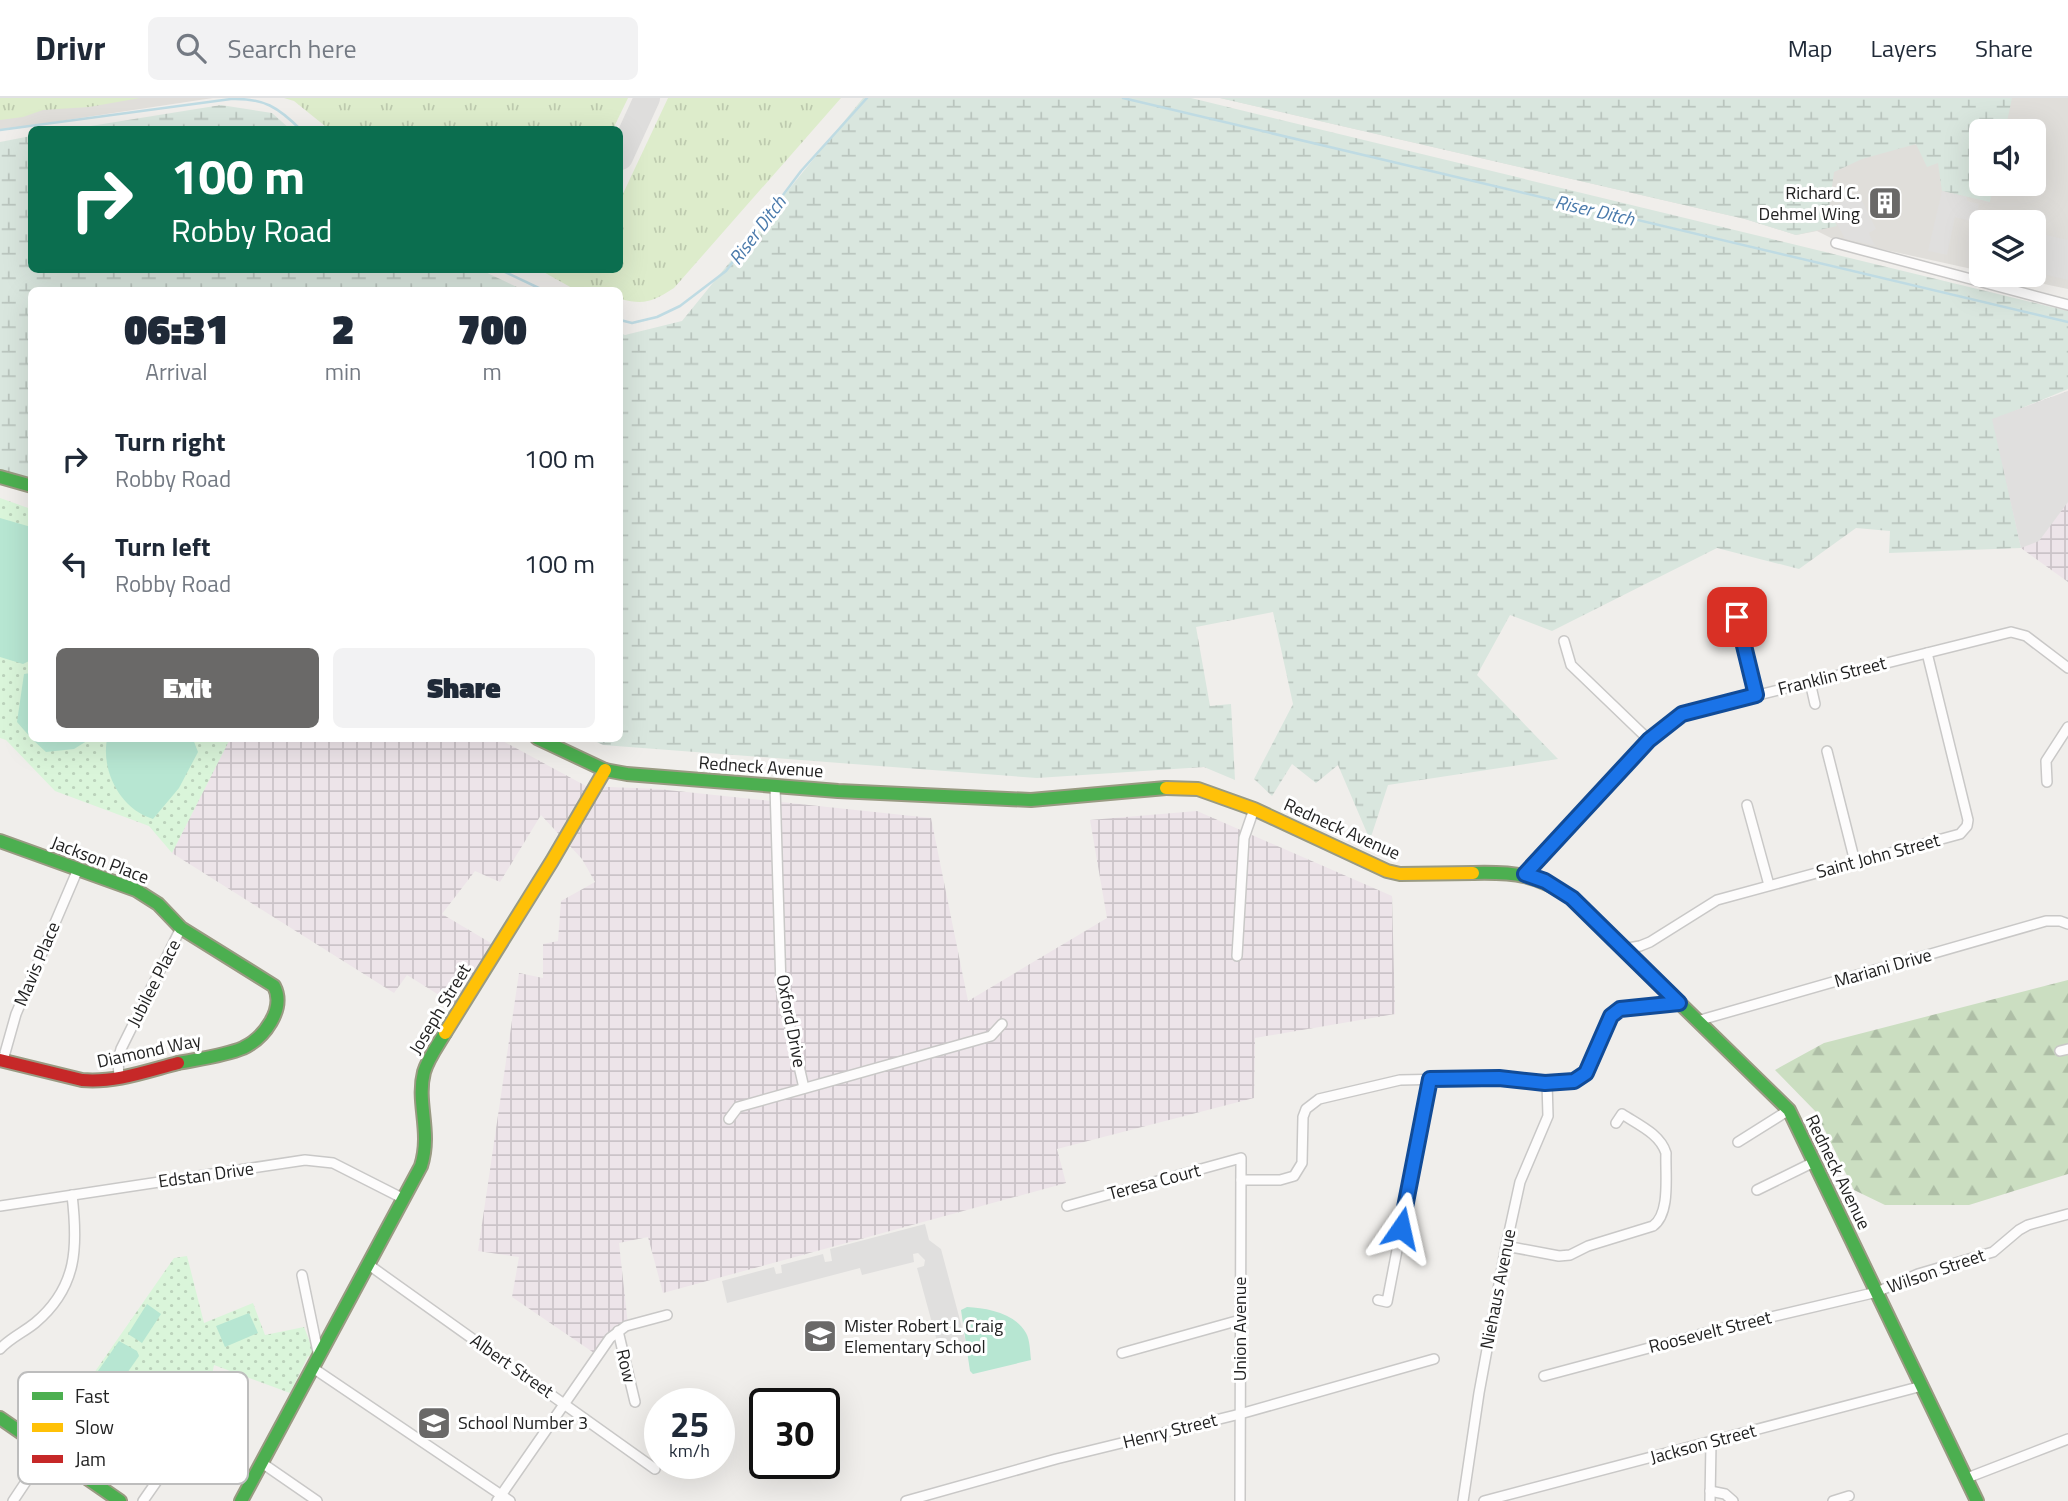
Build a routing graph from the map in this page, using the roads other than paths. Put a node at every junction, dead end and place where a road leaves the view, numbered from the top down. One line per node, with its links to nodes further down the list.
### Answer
1 (1836, 243): 2 (street)
2 (2068, 305)
3 (0, 477): 4 (street)
4 (28, 485)
5 (1716, 609): 10 (street)
6 (1564, 641): 13 (street)
7 (1927, 653): 8 (street, Franklin Street); 9 (street, Franklin Street); 22 (street, Saint John Street)
8 (2068, 668)
9 (1810, 682): 10 (street, Franklin Street); 11 (street)
10 (1756, 695): 13 (street, Franklin Street)
11 (1815, 704)
12 (2068, 726): 17 (street)
13 (1649, 740): 24 (street, Franklin Street)
14 (546, 742): 16 (street, Redneck Avenue)
15 (1827, 751): 22 (street)
16 (605, 770): 18 (street, Redneck Avenue); 48 (street, Joseph Street)
17 (2047, 782)
18 (775, 786): 20 (street, Redneck Avenue); 38 (street, Oxford Drive)
19 (1747, 806): 25 (street)
20 (1254, 809): 24 (street, Redneck Avenue); 29 (street)
21 (0, 841): 23 (street, Jackson Place)
22 (1855, 862): 25 (street, Saint John Street)
23 (78, 869): 27 (street, Jackson Place); 34 (street, Mavis Place)
24 (1525, 874): 28 (street, Redneck Avenue)
25 (1769, 885): 28 (street, Saint John Street)
26 (2068, 924): 32 (street, Mariani Drive)
27 (181, 928): 30 (street, Jackson Place); 35 (street, Jubilee Place)
28 (1622, 949): 31 (street, Redneck Avenue)
29 (1237, 956)
30 (280, 997): 35 (street, Diamond Way)
31 (1679, 1003): 32 (street, Redneck Avenue); 37 (street)
32 (1697, 1021): 39 (street, Redneck Avenue)
33 (1002, 1024): 38 (street, Oxford Drive)
34 (2, 1060): 35 (street, Diamond Way)
35 (119, 1078)
36 (1430, 1079): 37 (street); 45 (street); 56 (street)
37 (1547, 1082): 52 (street, Niehaus Avenue)
38 (804, 1088): 40 (street)
39 (1789, 1110): 42 (street); 44 (street, Redneck Avenue)
40 (729, 1119)
41 (1616, 1123): 52 (street)
42 (1738, 1142)
43 (1241, 1158): 45 (street, Union Avenue); 50 (street, Teresa Court)
44 (1814, 1162): 46 (street); 55 (street, Redneck Avenue)
45 (1241, 1180): 58 (street, Union Avenue)
46 (1757, 1190)
47 (72, 1195): 48 (street, Edstan Drive); 49 (street, Edstan Drive); 60 (street)
48 (404, 1199): 53 (street, Joseph Street)
49 (0, 1206)
50 (1067, 1206)
51 (2068, 1214): 55 (street, Wilson Street)
52 (1506, 1247): 90 (street, Niehaus Avenue)
53 (369, 1265): 63 (street, Joseph Street); 67 (street, Albert Street)
54 (302, 1275): 63 (street)
55 (1877, 1292): 64 (street, Roosevelt Street); 65 (street, Redneck Avenue)
56 (1378, 1300)
57 (667, 1315): 59 (street)
58 (1240, 1320): 61 (street); 68 (street, Union Avenue)
59 (618, 1331): 66 (street, Row); 67 (street)
60 (0, 1349)
61 (1122, 1353)
62 (1434, 1359): 68 (street, Henry Street)
63 (316, 1362): 74 (street, Joseph Street); 81 (street)
64 (1544, 1376)
65 (1922, 1386): 72 (street, Jackson Street); 75 (street, Redneck Avenue)
66 (635, 1402)
67 (564, 1403): 73 (street, Albert Street); 81 (street)
68 (1240, 1414): 88 (street, Henry Street); 89 (street, Union Avenue)
69 (0, 1418): 70 (street)
70 (18, 1430)
71 (2068, 1439): 75 (street)
72 (1711, 1442): 79 (street); 91 (street, Jackson Street)
73 (644, 1461)
74 (262, 1463): 85 (street, Joseph Street); 86 (street)
75 (1967, 1479): 94 (street, Redneck Avenue)
76 (24, 1484): 82 (street)
77 (96, 1484): 83 (street)
78 (155, 1484): 84 (street)
79 (1710, 1496): 92 (street)
80 (1849, 1496): 93 (street)
81 (499, 1498): 87 (street)
82 (13, 1501)
83 (120, 1501)
84 (143, 1501)
85 (242, 1501)
86 (317, 1501)
87 (510, 1501)
88 (906, 1501)
89 (1240, 1501)
90 (1463, 1501)
91 (1484, 1501)
92 (1733, 1501)
93 (1833, 1501)
94 (1977, 1501)

